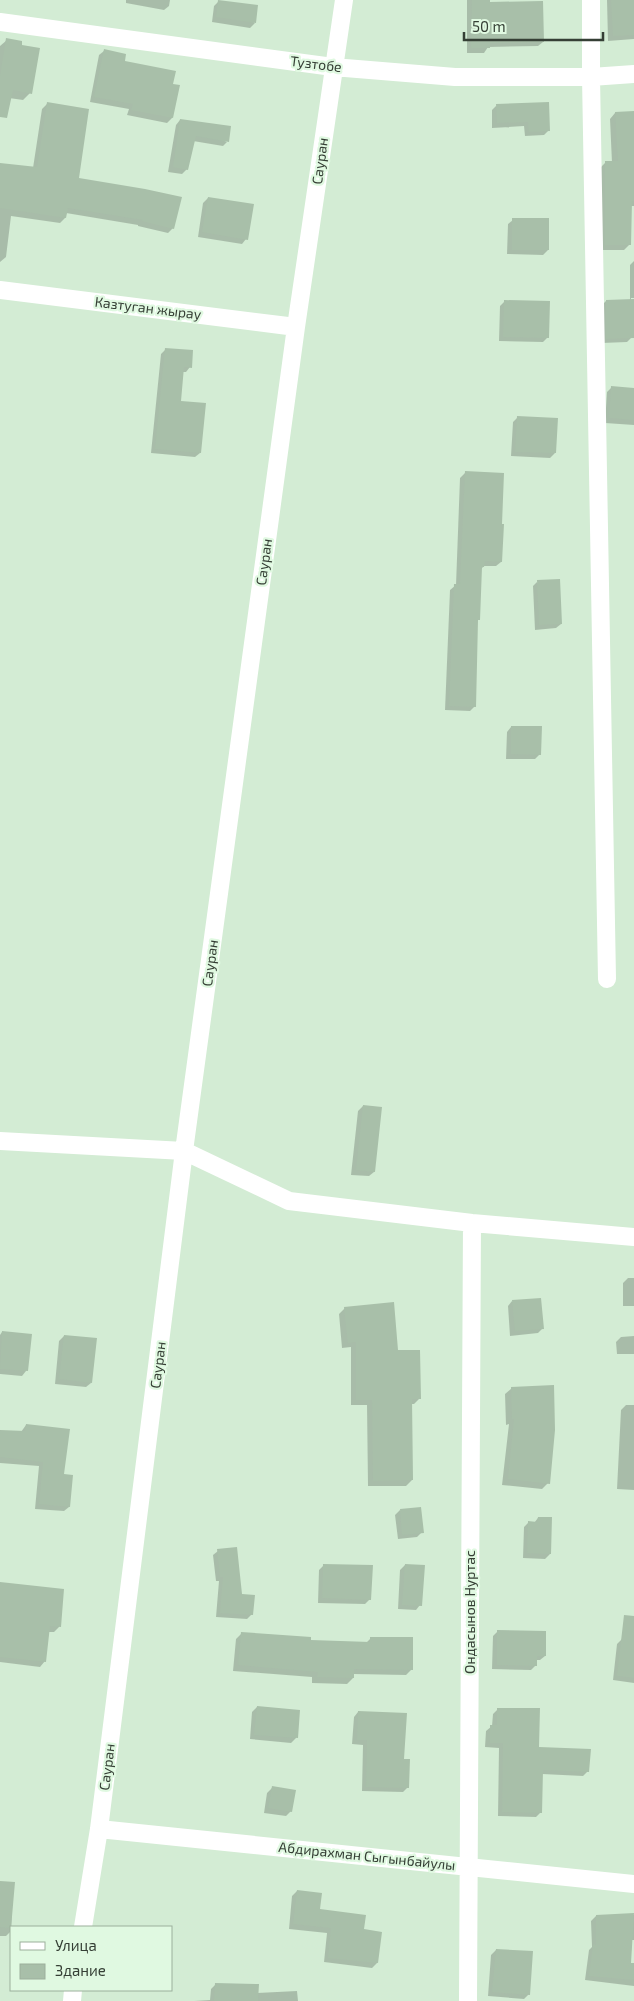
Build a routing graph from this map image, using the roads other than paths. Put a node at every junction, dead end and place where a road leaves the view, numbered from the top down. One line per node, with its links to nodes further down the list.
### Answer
1 (344, 0): 4 (street, Сауран)
2 (591, 0): 6 (street)
3 (0, 22): 4 (street, Тузтобе)
4 (333, 67): 6 (street, Тузтобе); 8 (street, Сауран)
5 (634, 74): 6 (street, Тузтобе)
6 (591, 76): 9 (street)
7 (0, 290): 8 (street, Казтуган жырау)
8 (296, 327): 11 (street, Сауран)
9 (607, 979)
10 (0, 1141): 11 (street)
11 (184, 1151): 12 (street); 14 (street, Сауран)
12 (472, 1223): 13 (street); 15 (street, Ондасынов Нуртас)
13 (634, 1237)
14 (99, 1829): 15 (street, Абдирахман Сыгынбайулы); 17 (street, Сауран)
15 (468, 1867): 16 (street, Абдирахман Сыгынбайулы); 18 (street, Ондасынов Нуртас)
16 (634, 1884)
17 (84, 1926)
18 (468, 2001)

